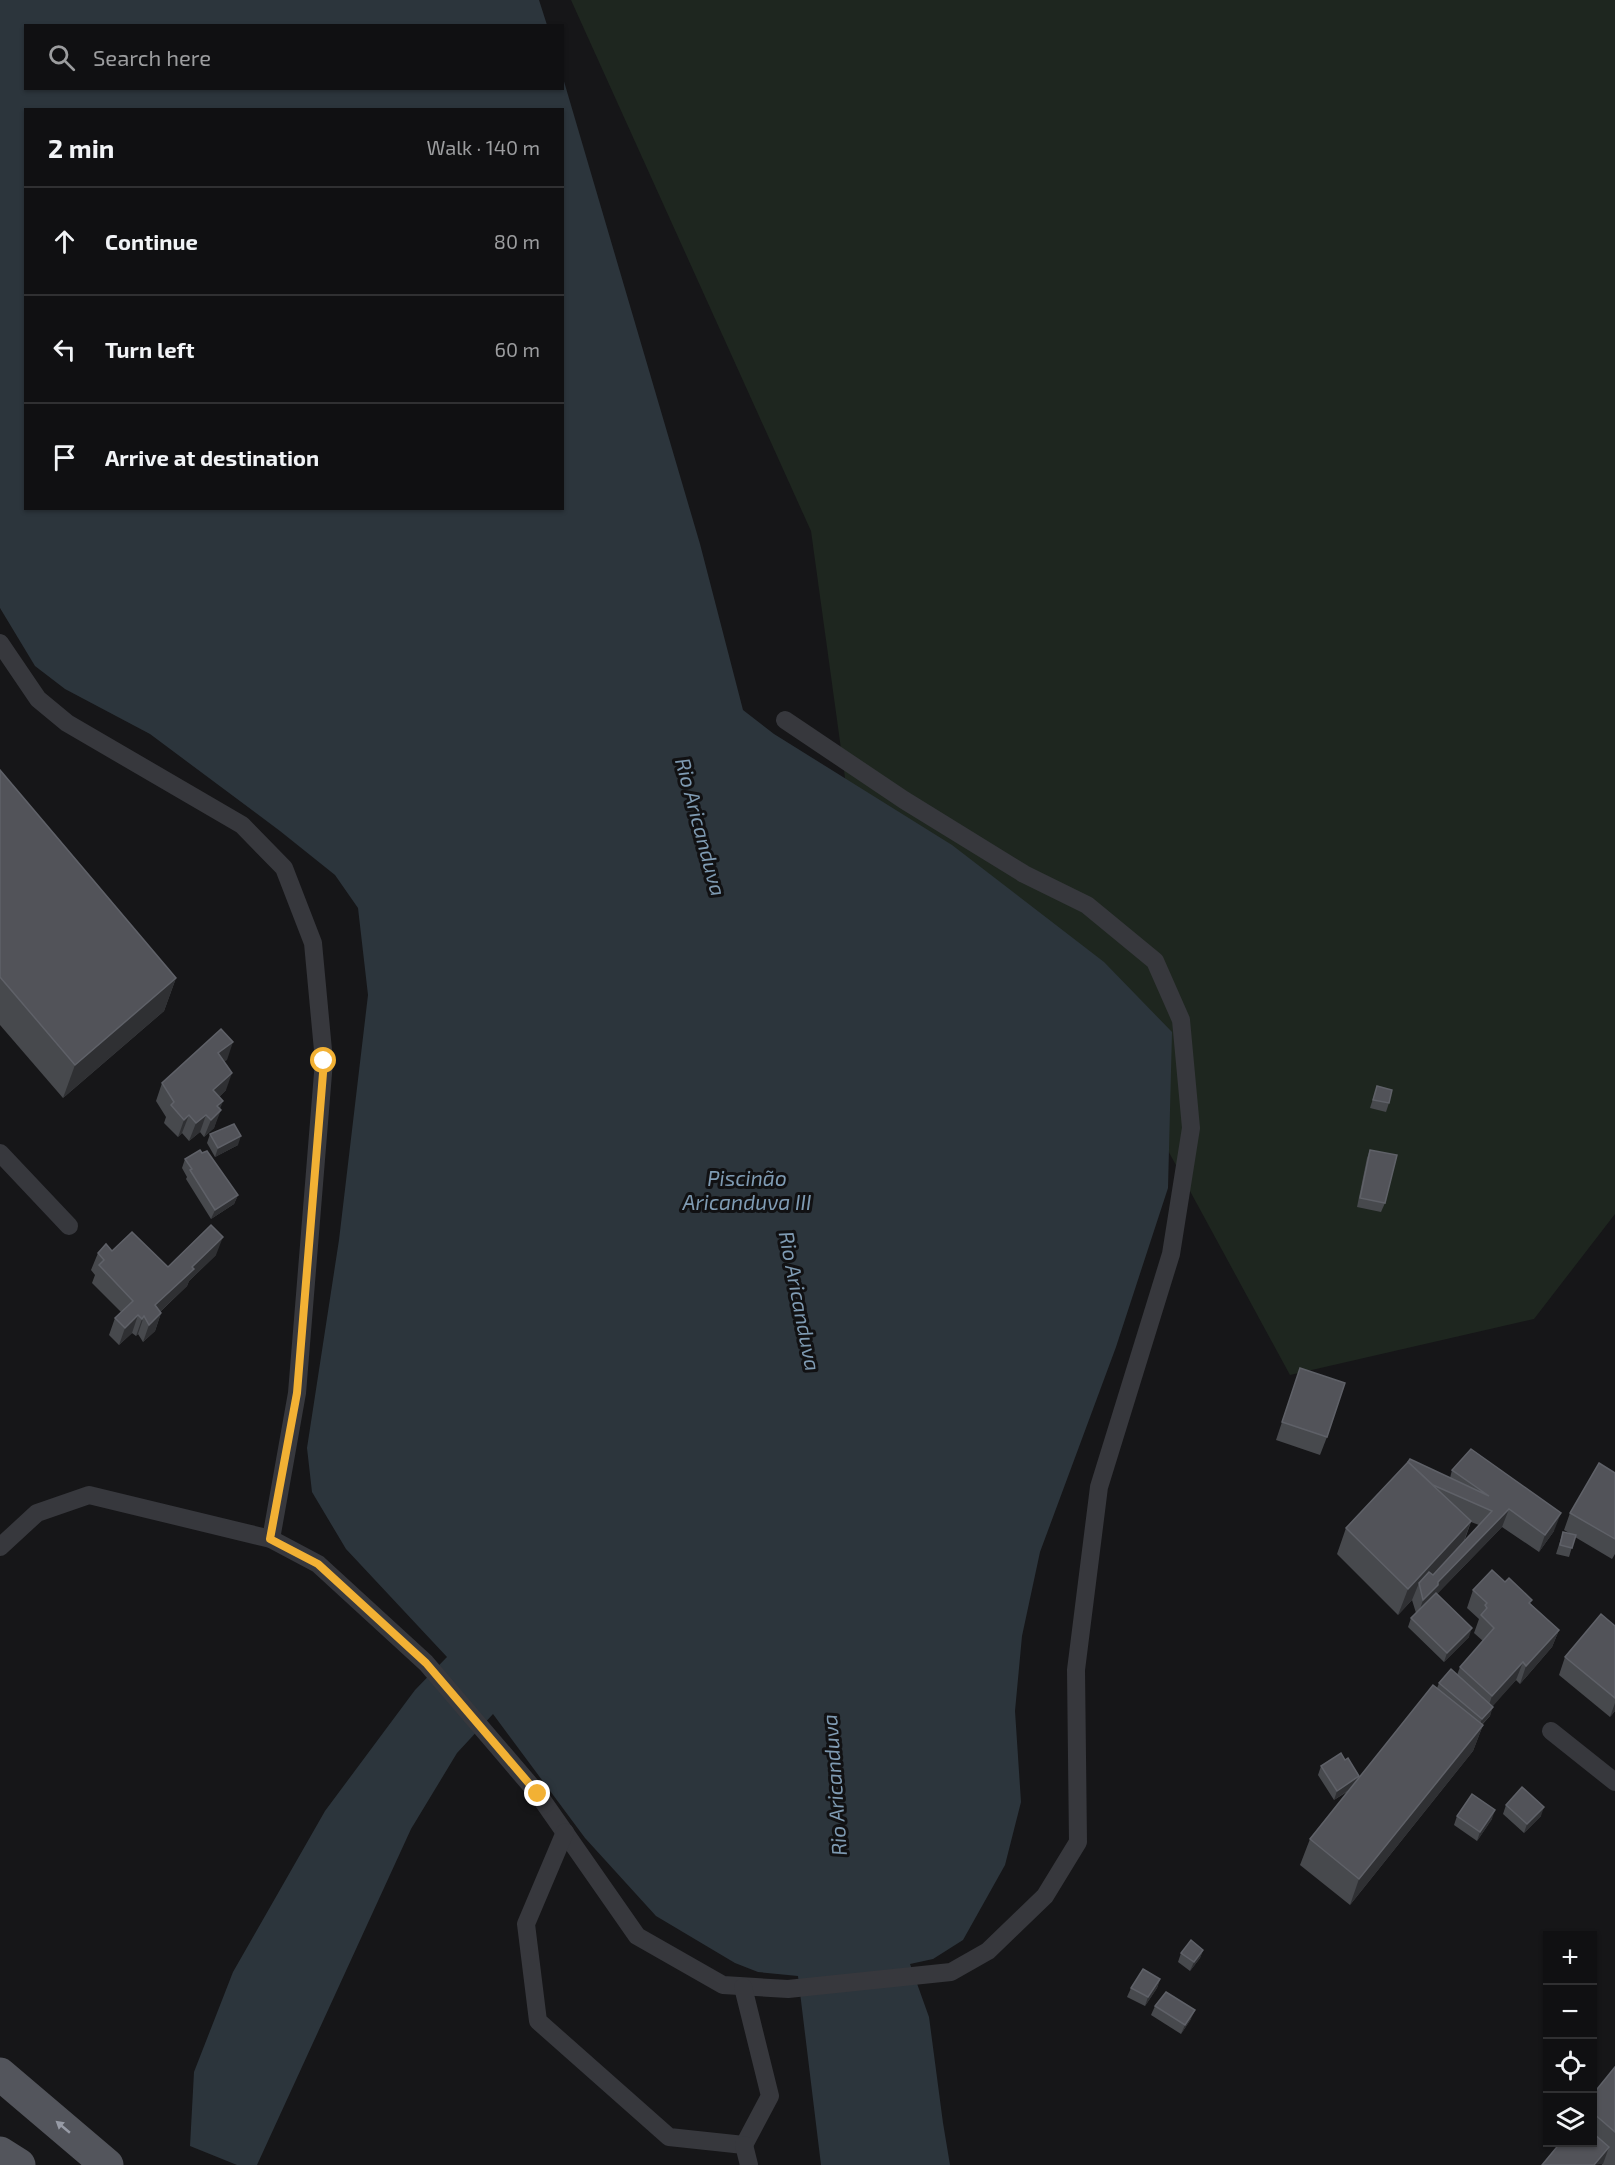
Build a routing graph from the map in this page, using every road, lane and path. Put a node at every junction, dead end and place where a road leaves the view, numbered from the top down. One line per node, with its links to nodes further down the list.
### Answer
1 (0, 644): 5 (lane)
2 (784, 720): 10 (lane)
3 (0, 1153): 4 (lane)
4 (69, 1226)
5 (270, 1539): 6 (lane); 9 (lane)
6 (0, 1547)
7 (1551, 1731): 8 (lane)
8 (1615, 1782)
9 (565, 1832): 10 (lane); 12 (lane)
10 (743, 1987): 12 (lane)
11 (0, 2074): 15 (main road, one-way to 11)
12 (744, 2145): 16 (lane)
13 (0, 2153): 14 (main road)
14 (19, 2165)
15 (107, 2165)
16 (748, 2165)

